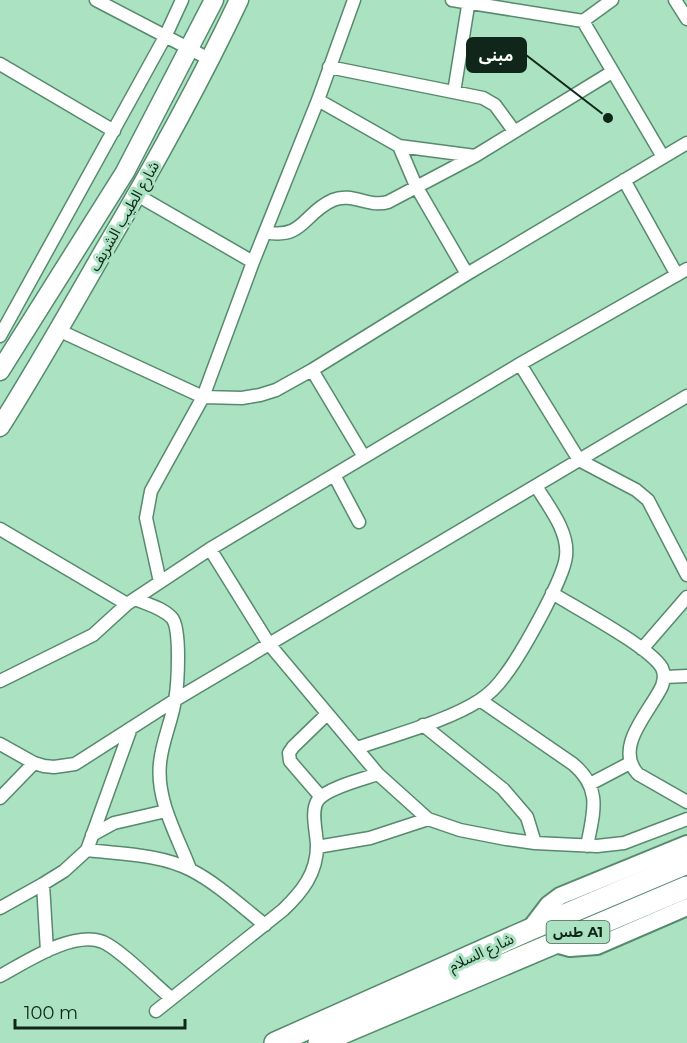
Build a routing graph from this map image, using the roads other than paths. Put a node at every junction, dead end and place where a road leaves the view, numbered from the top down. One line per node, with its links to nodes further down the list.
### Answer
1 (96, 0): 12 (street)
2 (182, 0): 12 (street)
3 (214, 0): 13 (main road, شارع الطيب الشريف)
4 (239, 0): 14 (main road, شارع الطيب الشريف)
5 (354, 0): 16 (street)
6 (452, 0): 9 (street)
7 (612, 0): 11 (street)
8 (675, 0): 10 (street)
9 (469, 1): 11 (street); 18 (street)
10 (687, 19)
11 (583, 21): 17 (street)
12 (165, 37): 13 (street); 20 (street)
13 (191, 48): 14 (street); 36 (main road, شارع الطيب الشريف)
14 (211, 60): 28 (main road, شارع الطيب الشريف)
15 (0, 64): 20 (street)
16 (329, 67): 18 (street); 19 (street)
17 (612, 72): 21 (street); 25 (street)
18 (454, 92): 21 (street)
19 (318, 100): 23 (street); 29 (street)
20 (114, 130): 34 (street)
21 (514, 130): 24 (street)
22 (687, 143): 25 (street)
23 (399, 146): 24 (street); 27 (street)
24 (476, 156): 27 (street)
25 (663, 157): 26 (street)
26 (624, 180): 31 (street); 32 (street)
27 (416, 186): 29 (street); 32 (street)
28 (137, 195): 30 (street); 33 (main road, شارع الطيب الشريف)
29 (265, 232): 30 (street)
30 (253, 262): 39 (street)
31 (682, 272): 35 (street)
32 (466, 274): 37 (street)
33 (58, 330): 39 (street); 40 (main road, شارع الطيب الشريف)
34 (0, 336)
35 (520, 364): 41 (street); 42 (street)
36 (0, 370)
37 (312, 370): 39 (street); 41 (street)
38 (687, 396): 42 (street)
39 (203, 397): 49 (street)
40 (0, 427)
41 (364, 457): 43 (street)
42 (579, 460): 44 (street); 48 (street)
43 (334, 475): 45 (street); 47 (street)
44 (536, 486): 50 (street); 53 (street)
45 (359, 522)
46 (0, 529): 52 (street)
47 (210, 549): 49 (street); 53 (street)
48 (687, 575)
49 (160, 582): 52 (street)
50 (552, 593): 54 (street); 59 (street)
51 (687, 597): 54 (street)
52 (131, 601): 57 (street); 58 (street)
53 (269, 644): 58 (street); 60 (street)
54 (642, 649): 56 (street)
55 (687, 676): 56 (street)
56 (665, 677): 66 (street)
57 (0, 681)
58 (175, 700): 62 (street); 72 (street)
59 (480, 700): 61 (street); 68 (street)
60 (327, 714): 64 (street); 69 (street)
61 (423, 725): 64 (street); 76 (street)
62 (131, 728): 65 (street); 75 (street)
63 (0, 744): 65 (street)
64 (357, 748): 67 (street)
65 (34, 763): 70 (street)
66 (630, 763): 68 (street); 71 (street)
67 (378, 774): 69 (street); 73 (street)
68 (590, 784): 78 (street)
69 (321, 797): 79 (street)
70 (0, 798)
71 (687, 802)
72 (166, 811): 75 (street); 82 (street)
73 (428, 819): 76 (street); 79 (street)
74 (687, 819): 78 (street)
75 (92, 835): 80 (street)
76 (535, 843): 78 (street)
77 (687, 844): 88 (street)
78 (587, 846)
79 (317, 848): 87 (street)
80 (87, 850): 82 (street); 83 (street)
81 (687, 863): 88 (highway, شارع السلام)
82 (189, 869): 87 (street)
83 (43, 884): 86 (street); 90 (street)
84 (687, 887): 89 (highway, شارع السلام / طس A1)
85 (687, 907): 89 (street)
86 (0, 908)
87 (265, 925): 93 (street)
88 (529, 930): 91 (highway, شارع السلام)
89 (552, 943): 91 (highway, شارع السلام / طس A1)
90 (47, 951): 92 (street); 93 (street)
91 (467, 969): 95 (highway, شارع السلام / طس A1); 96 (highway, شارع السلام / طس A1)
92 (0, 976)
93 (171, 998): 94 (street)
94 (156, 1011)
95 (275, 1043)
96 (320, 1043)

